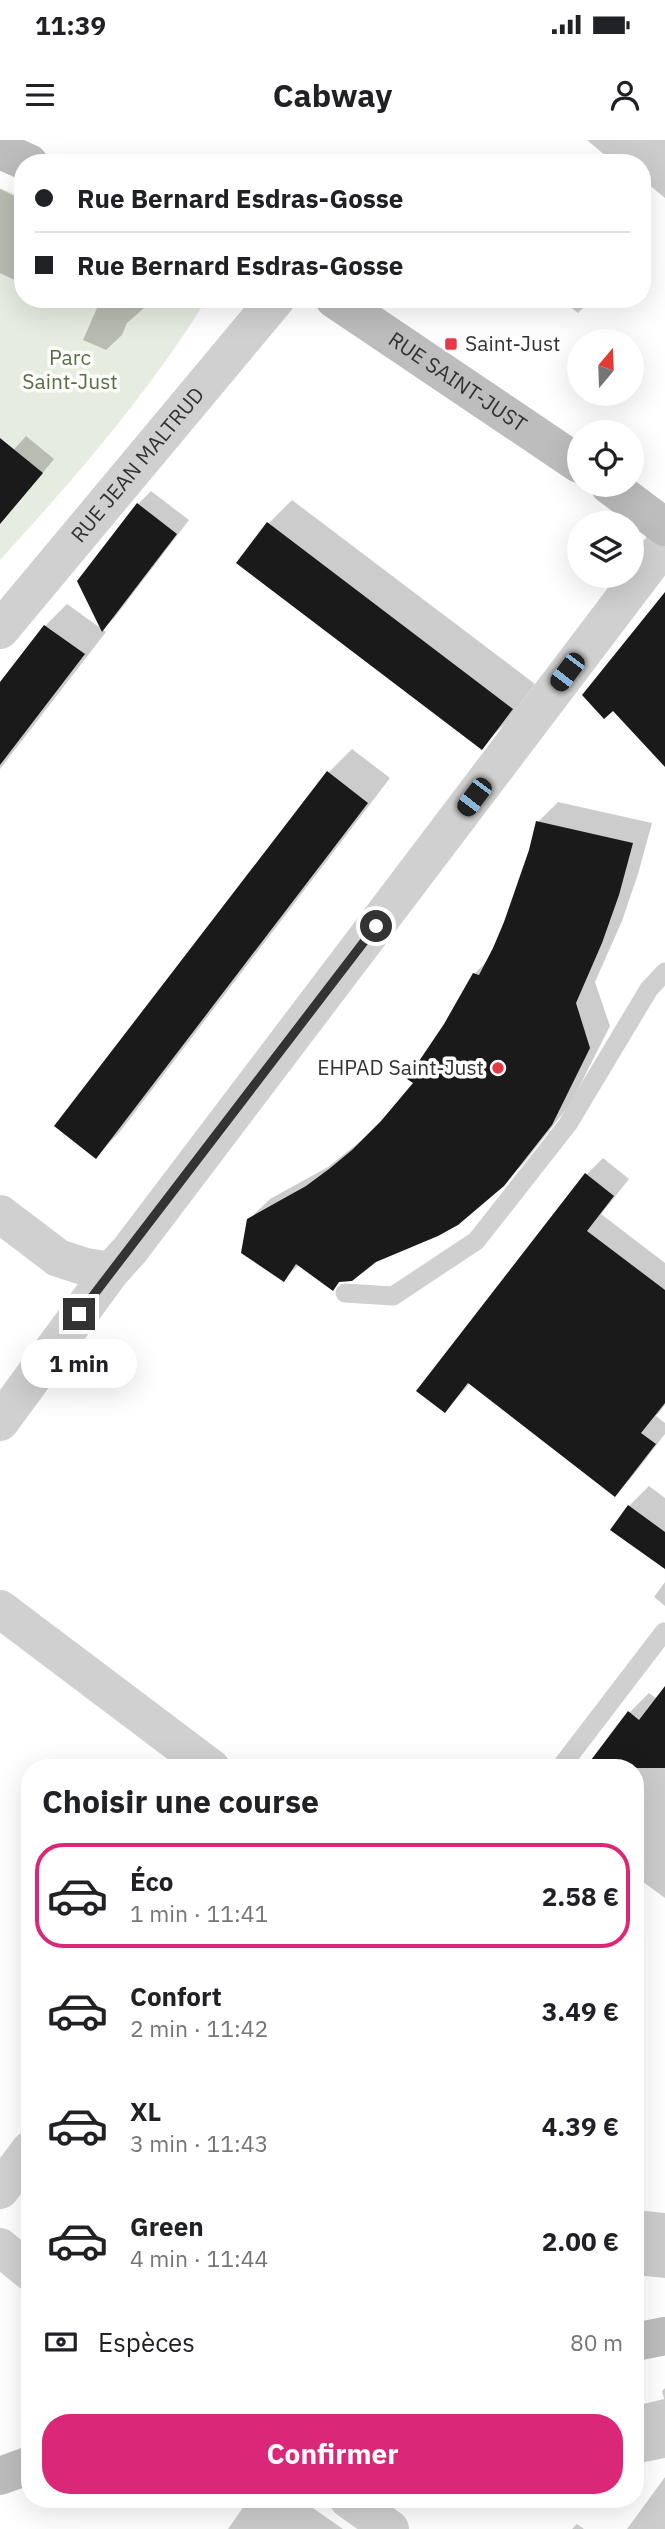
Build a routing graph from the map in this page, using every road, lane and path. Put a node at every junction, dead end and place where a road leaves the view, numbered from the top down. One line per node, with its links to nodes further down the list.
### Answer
1 (268, 308): 7 (street, RUE JEAN MALTRUD)
2 (347, 308): 3 (street, RUE SAINT-JUST)
3 (567, 456)
4 (625, 497): 5 (street)
5 (665, 527)
6 (665, 544): 10 (street)
7 (0, 630)
8 (665, 972): 11 (lane)
9 (0, 1214): 10 (street)
10 (111, 1271): 12 (street)
11 (345, 1293)
12 (0, 1422)
13 (0, 1609): 15 (street)
14 (664, 1632): 16 (lane)
15 (199, 1759)
16 (567, 1759)
17 (21, 2162): 18 (street)
18 (0, 2190)
19 (0, 2247): 20 (street)
20 (21, 2265)
21 (665, 2336): 22 (street)
22 (644, 2340)
23 (21, 2468): 24 (street)
24 (0, 2476)
25 (361, 2508): 26 (street)
26 (390, 2529)

